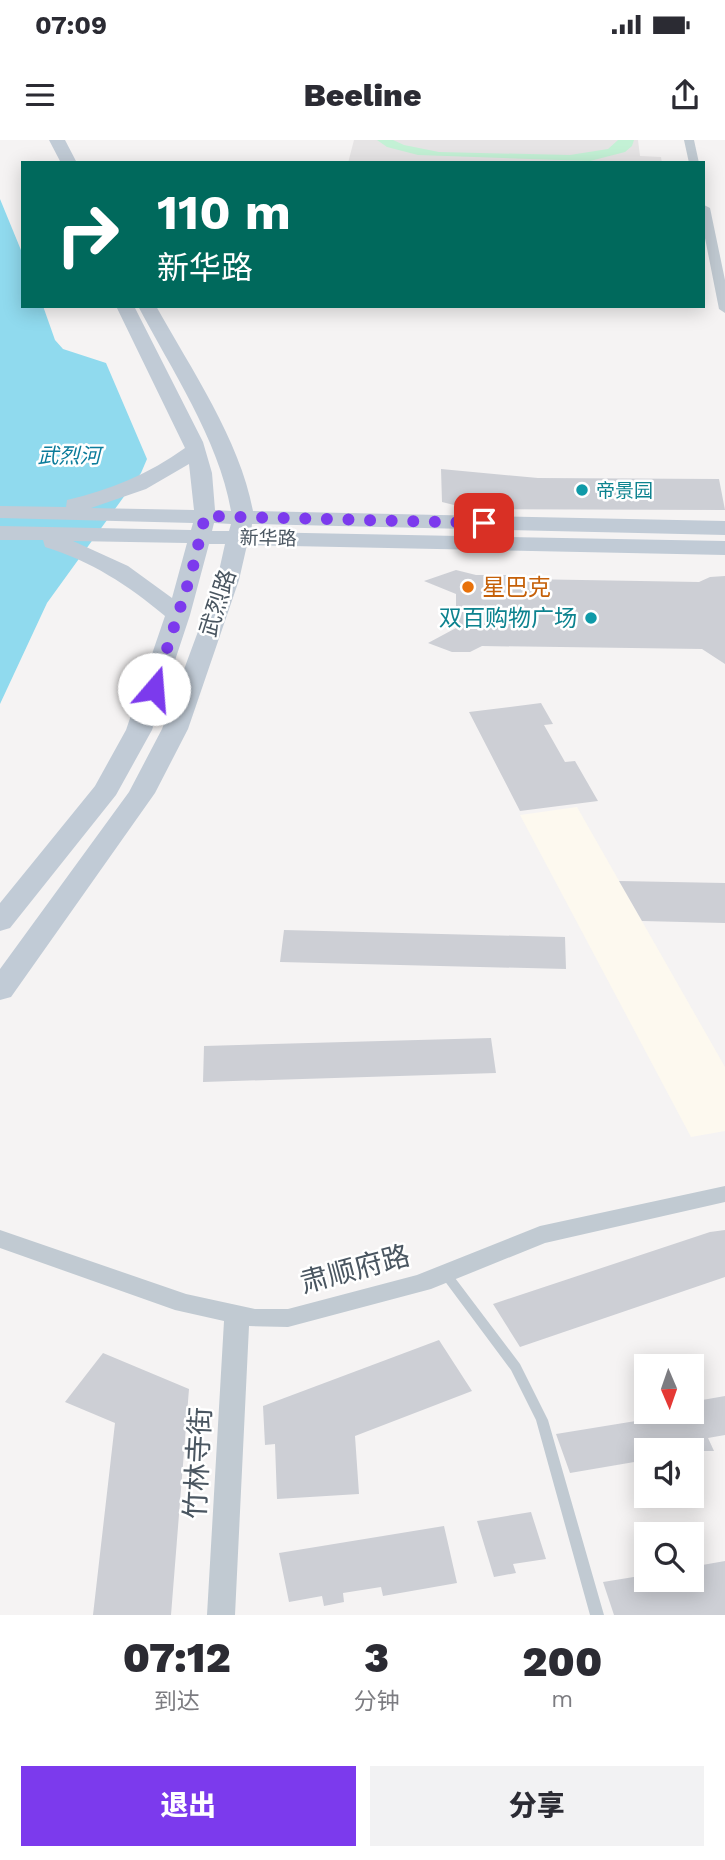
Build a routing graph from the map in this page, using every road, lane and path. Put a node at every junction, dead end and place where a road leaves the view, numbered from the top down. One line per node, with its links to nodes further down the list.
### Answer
1 (57, 140): 3 (main road)
2 (689, 140): 4 (street)
3 (68, 161)
4 (694, 161)
5 (705, 212): 6 (street)
6 (721, 273): 9 (street)
7 (126, 308): 10 (main road, 武烈路)
8 (148, 308): 14 (main road, 武烈路)
9 (725, 309)
10 (195, 450): 12 (main road); 13 (main road, 武烈路)
11 (0, 512): 12 (main road)
12 (16, 526): 13 (main road, 新华路); 17 (main road)
13 (203, 527): 14 (main road, 新华路); 17 (main road, 武烈路)
14 (240, 527): 15 (main road, 新华路); 16 (main road, 新华路); 19 (main road, 武烈路)
15 (725, 528)
16 (725, 548)
17 (178, 615): 18 (main road, 武烈路)
18 (0, 922)
19 (0, 990)
20 (725, 1194): 22 (street, 肃顺府路)
21 (0, 1239): 23 (street, 肃顺府路)
22 (445, 1273): 23 (street, 肃顺府路); 25 (lane)
23 (237, 1314): 24 (street, 竹林寺街)
24 (221, 1615)
25 (597, 1615)

